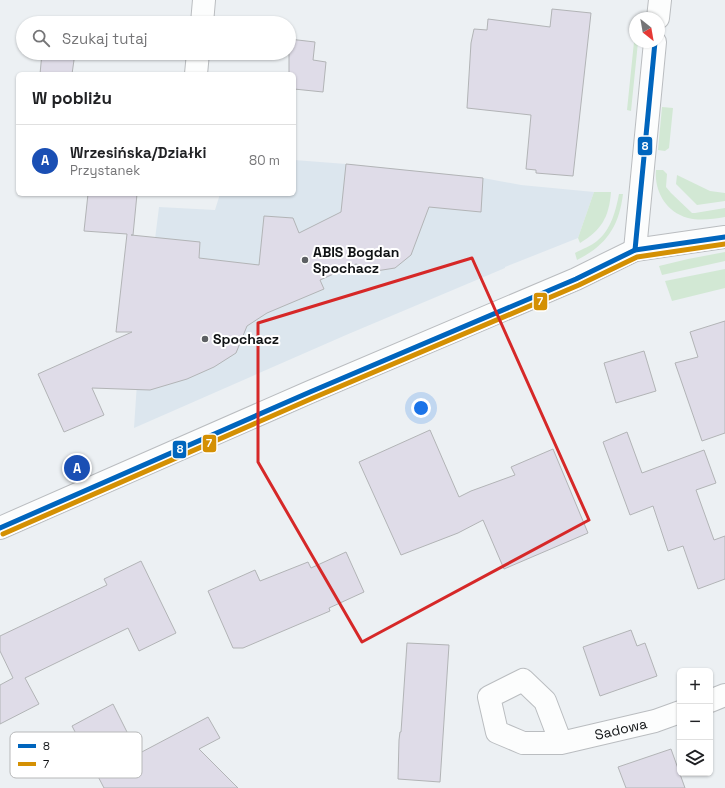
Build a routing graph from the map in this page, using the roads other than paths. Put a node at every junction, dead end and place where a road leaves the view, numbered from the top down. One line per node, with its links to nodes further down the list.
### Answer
1 (204, 0): 4 (street)
2 (660, 0): 3 (street)
3 (659, 12)
4 (203, 16)
5 (654, 48): 9 (street)
6 (197, 60): 7 (street)
7 (196, 72)
8 (725, 237): 9 (street)
9 (635, 250): 10 (street)
10 (0, 528)
11 (725, 695): 12 (street)
12 (713, 700)
13 (677, 713): 14 (street, Sadowa)
14 (561, 743)

